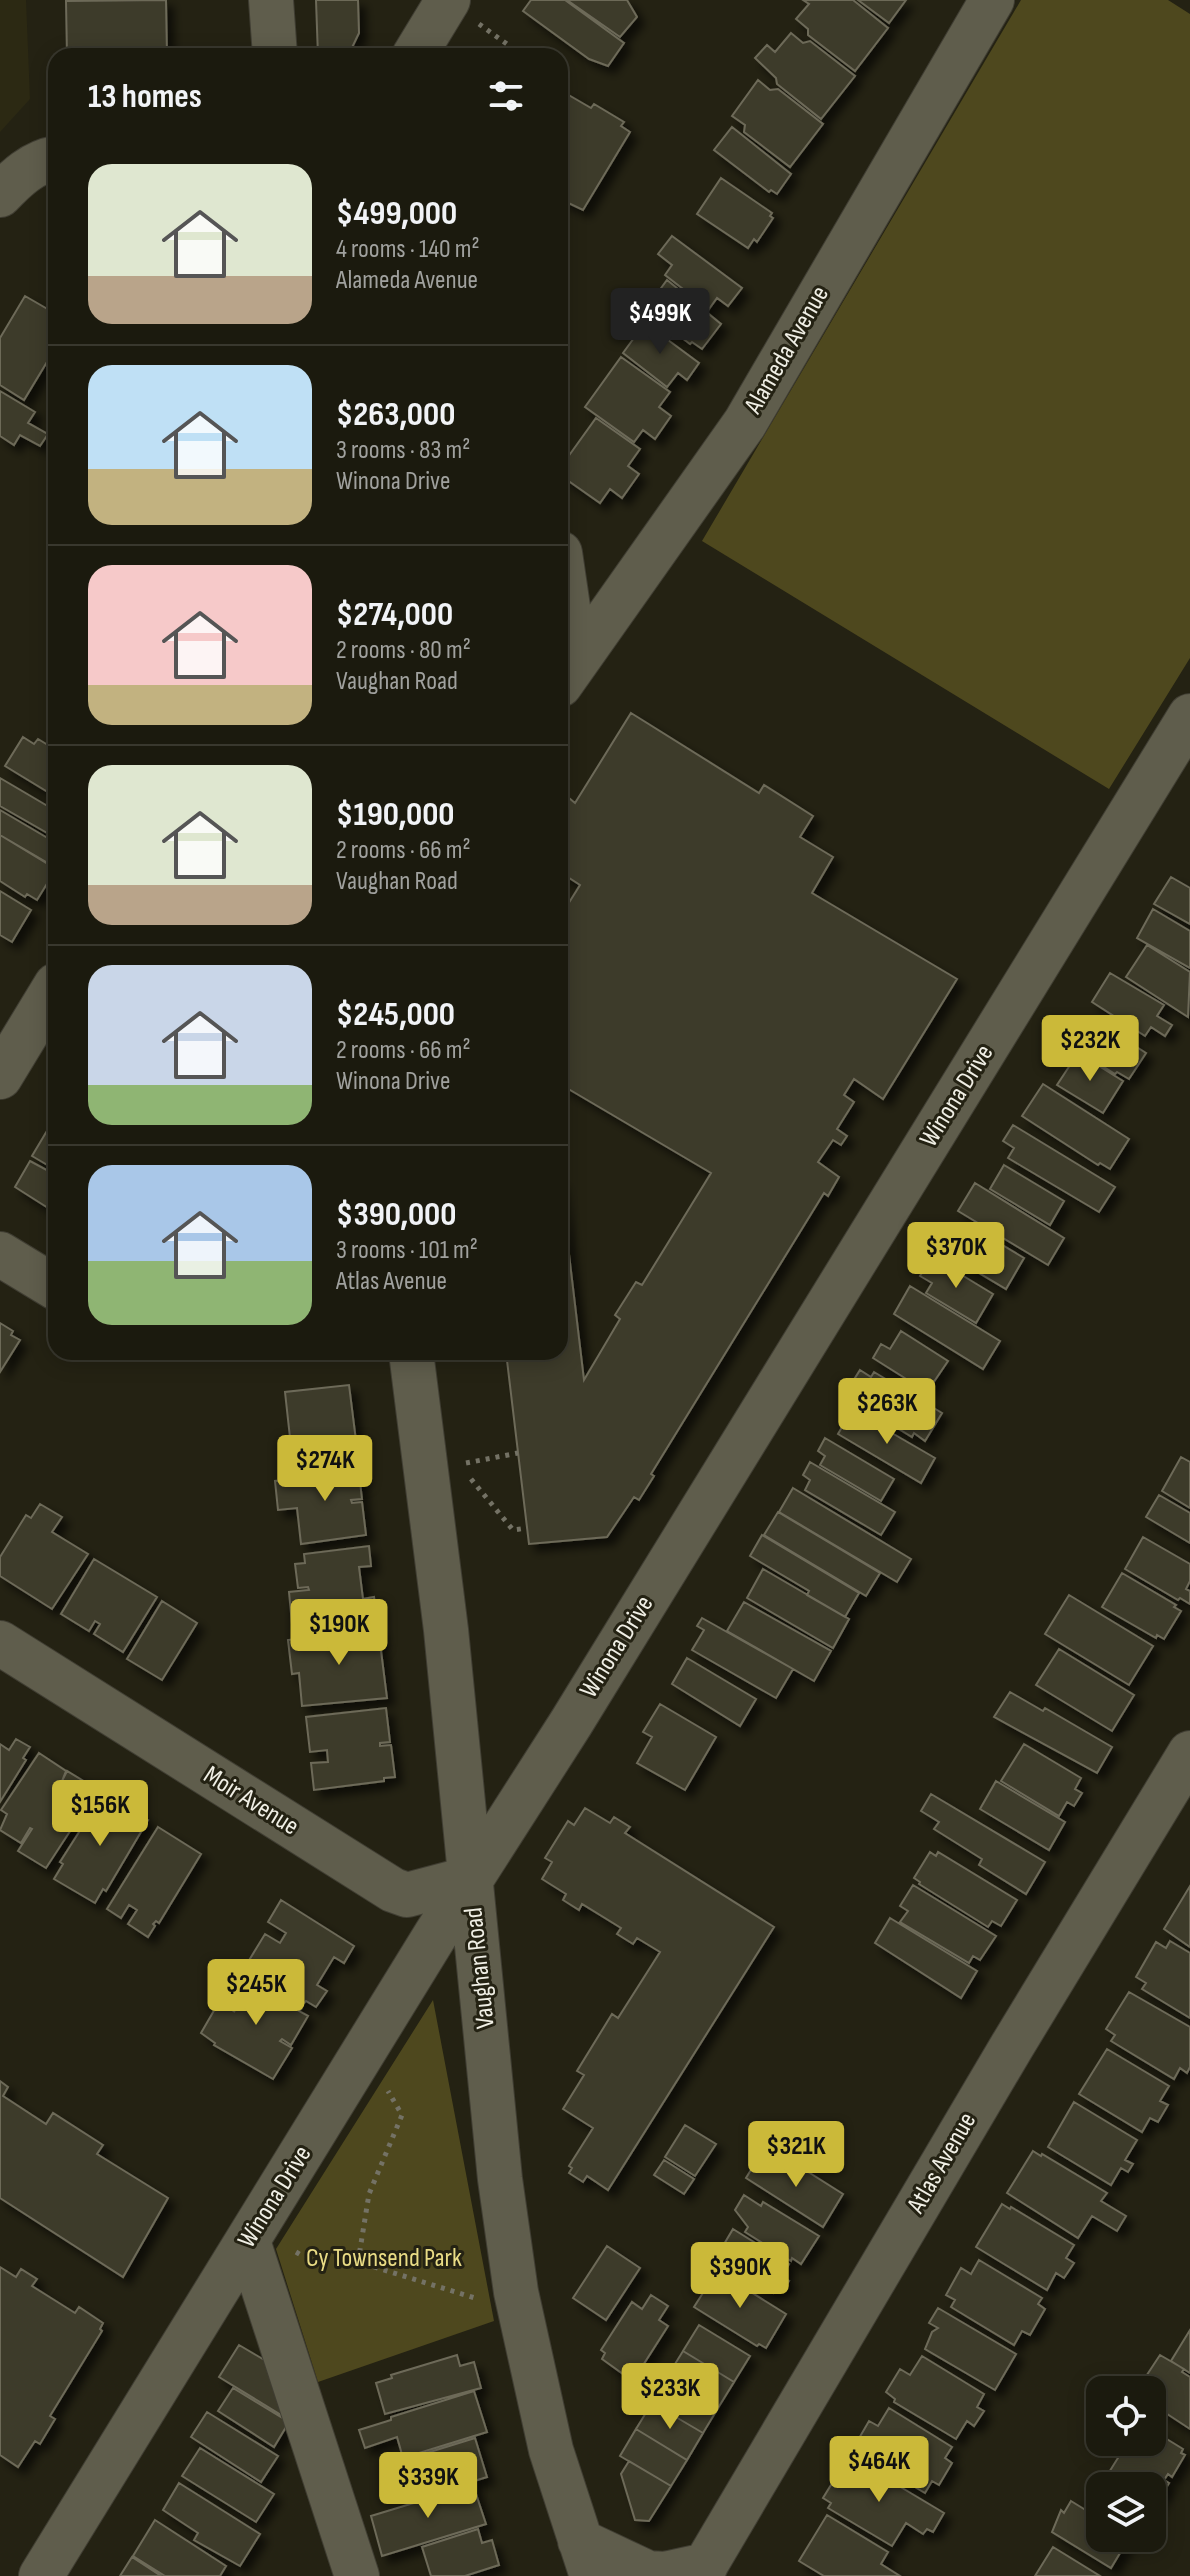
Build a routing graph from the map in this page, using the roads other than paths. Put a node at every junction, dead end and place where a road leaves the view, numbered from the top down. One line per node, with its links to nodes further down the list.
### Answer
1 (271, 0): 4 (street)
2 (992, 0): 8 (street, Alameda Avenue)
3 (459, 8): 5 (street)
4 (274, 48)
5 (422, 48)
6 (48, 159): 7 (street)
7 (0, 195)
8 (568, 674)
9 (1190, 716): 17 (street, Winona Drive)
10 (48, 998): 11 (street)
11 (0, 1077)
12 (0, 1254): 13 (street)
13 (48, 1283)
14 (412, 1360): 17 (street, Vaughan Road)
15 (0, 1643): 17 (street, Moir Avenue)
16 (1190, 1753): 20 (street, Atlas Avenue)
17 (471, 1878): 18 (street, Winona Drive); 19 (street, Vaughan Road)
18 (248, 2241): 21 (street, Winona Drive); 22 (street)
19 (586, 2558): 20 (street)
20 (703, 2570)
21 (41, 2576)
22 (357, 2576)

